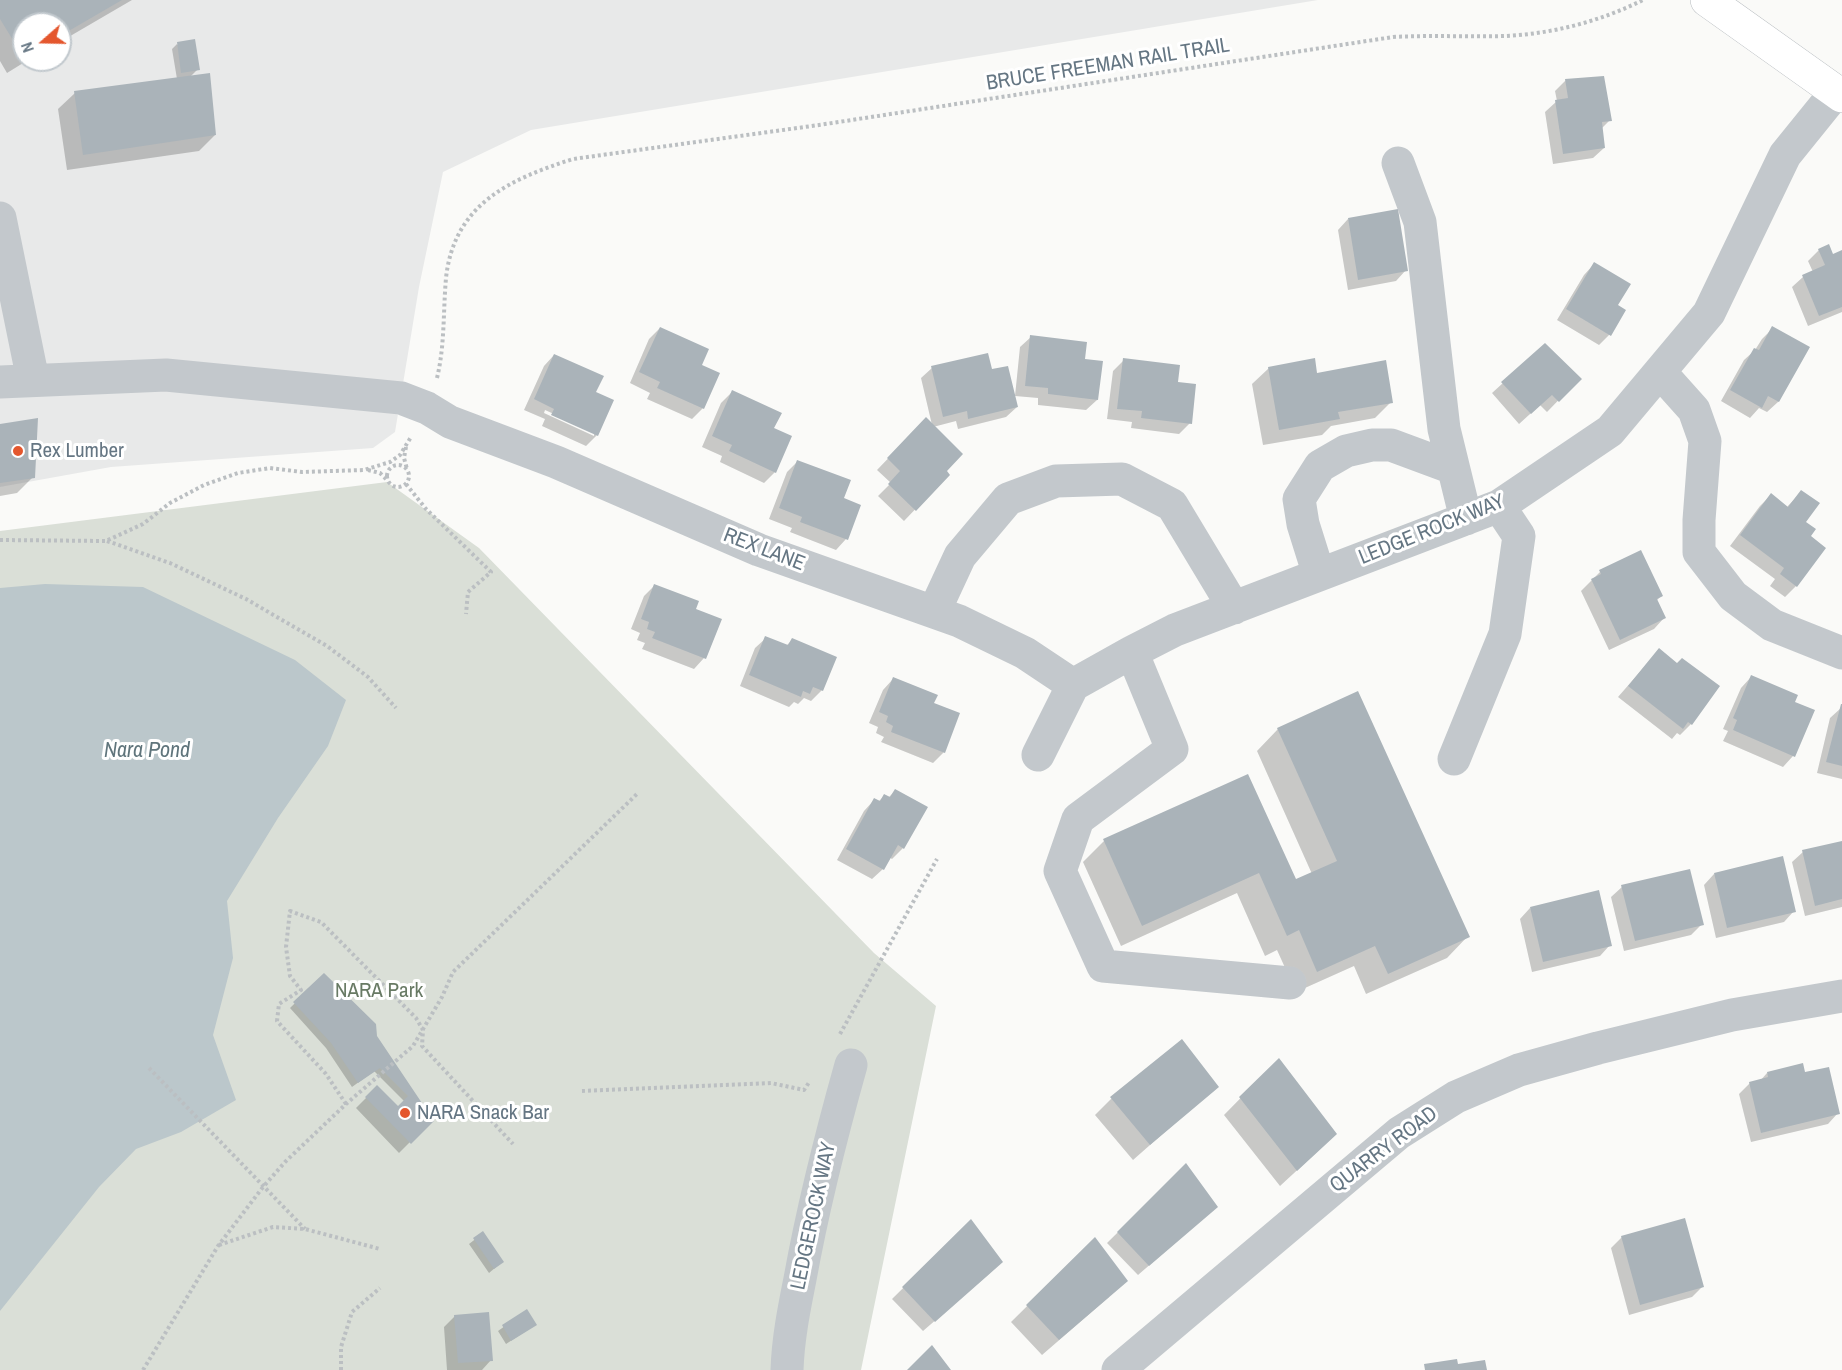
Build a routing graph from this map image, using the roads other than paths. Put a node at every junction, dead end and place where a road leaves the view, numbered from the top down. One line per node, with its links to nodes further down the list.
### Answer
1 (1707, 0): 2 (main road)
2 (1840, 93): 5 (street, LEDGE ROCK WAY)
3 (1398, 163): 8 (street)
4 (0, 218): 6 (street)
5 (1660, 372): 9 (street, LEDGE ROCK WAY); 15 (street)
6 (33, 380): 7 (street, REX LANE); 13 (street, REX LANE)
7 (0, 382)
8 (1453, 468): 10 (street); 11 (street)
9 (1500, 506): 10 (street, LEDGE ROCK WAY); 18 (street)
10 (1466, 519): 11 (street, LEDGE ROCK WAY)
11 (1319, 575): 12 (street, LEDGE ROCK WAY)
12 (1234, 608): 13 (street); 14 (street, LEDGE ROCK WAY)
13 (934, 612): 16 (street, REX LANE)
14 (1132, 652): 16 (street, LEDGE ROCK WAY); 19 (street)
15 (1842, 653)
16 (1073, 685): 17 (street)
17 (1038, 755)
18 (1454, 759)
19 (1290, 983)
20 (1842, 996): 23 (street, QUARRY ROAD)
21 (845, 1050): 22 (street, LEDGEROCK WAY)
22 (787, 1370)
23 (1118, 1370)

